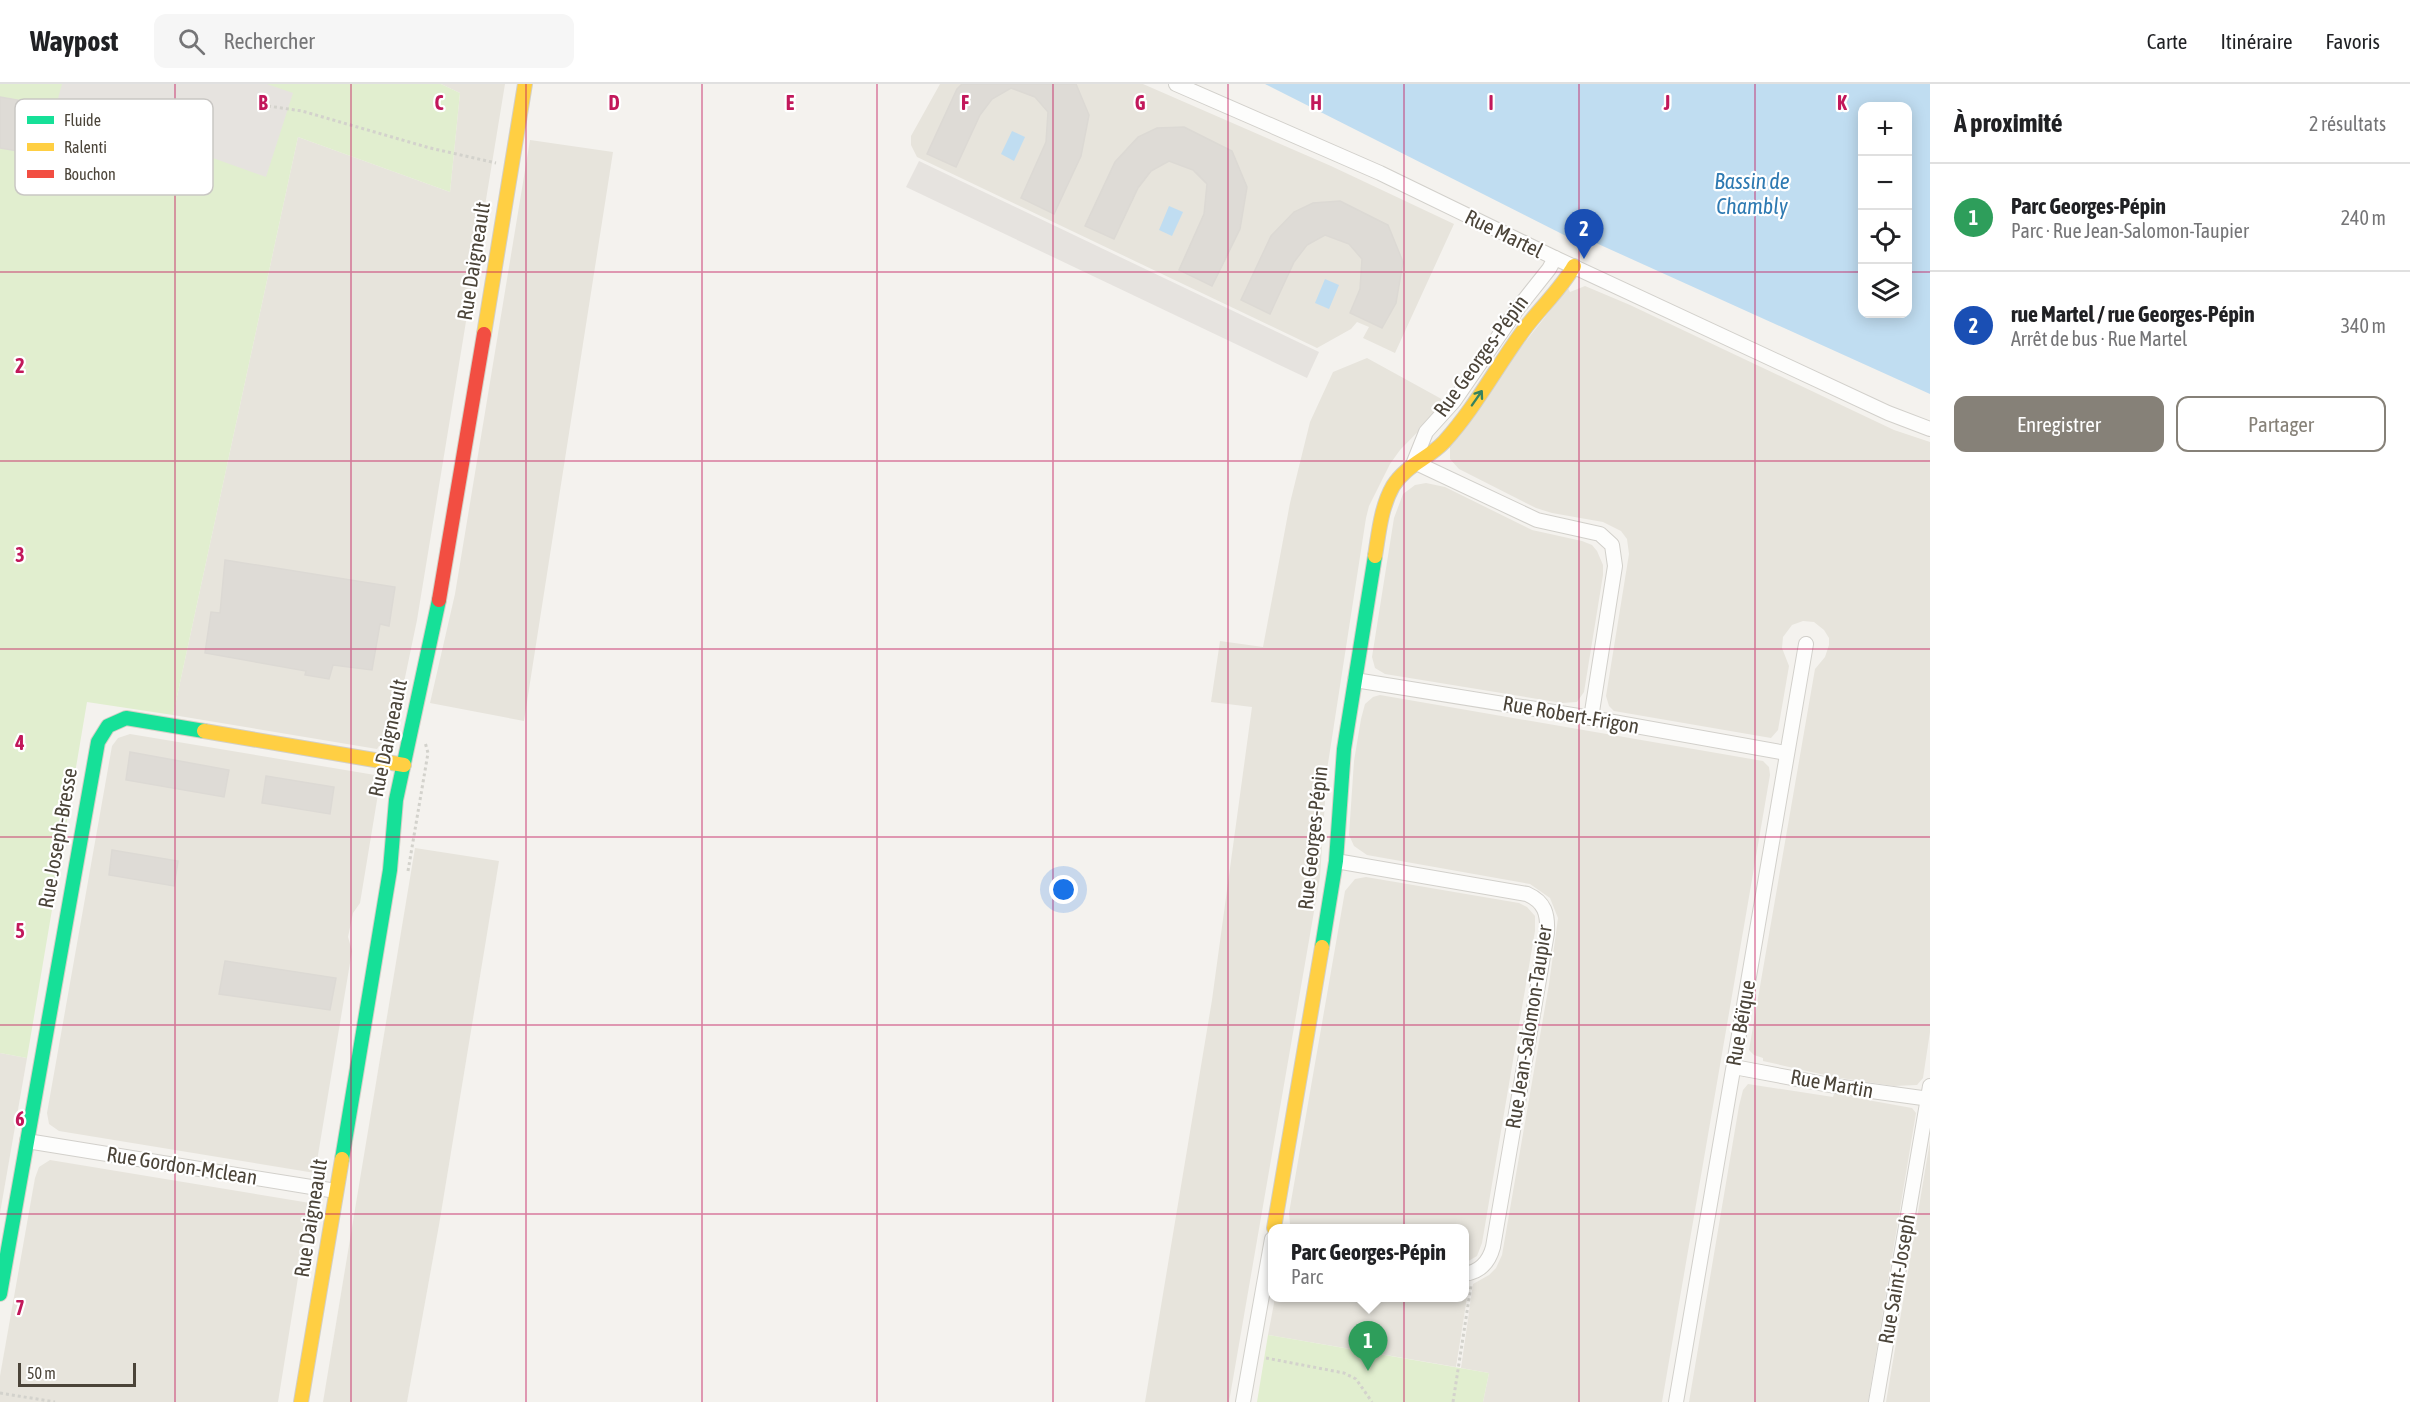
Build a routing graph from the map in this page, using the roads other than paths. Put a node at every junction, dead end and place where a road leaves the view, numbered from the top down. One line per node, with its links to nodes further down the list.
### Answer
1 (525, 84): 11 (street, Rue Daigneault)
2 (1176, 84): 3 (street, Rue Martel)
3 (1555, 258): 4 (street, Rue Martel); 6 (street, Rue Georges-Pépin)
4 (1574, 266): 5 (street, Rue Martel); 6 (street, Rue Georges-Pépin, one-way to 4)
5 (1930, 429)
6 (1414, 462): 8 (street, Rue Georges-Pépin); 9 (street)
7 (1806, 644): 10 (street, Rue Béïque)
8 (1355, 680): 9 (street, Rue Robert-Frigon); 12 (street, Rue Georges-Pépin)
9 (1591, 718): 10 (street, Rue Robert-Frigon)
10 (1786, 753): 13 (street, Rue Béïque)
11 (404, 765): 15 (street, Rue Joseph-Bresse); 16 (street, Rue Daigneault)
12 (1336, 861): 17 (street, Rue Georges-Pépin); 19 (street, Rue Jean-Salomon-Taupier)
13 (1734, 1067): 14 (street, Rue Martin); 23 (street, Rue Béïque)
14 (1929, 1095): 24 (street, Rue Saint-Joseph)
15 (27, 1141): 16 (street, Rue Gordon-Mclean); 20 (street, Rue Joseph-Bresse)
16 (336, 1191): 21 (street, Rue Daigneault)
17 (1275, 1224)
18 (1268, 1263): 22 (street)
19 (1469, 1278)
20 (0, 1294)
21 (301, 1402)
22 (1243, 1402)
23 (1676, 1402)
24 (1876, 1402)

